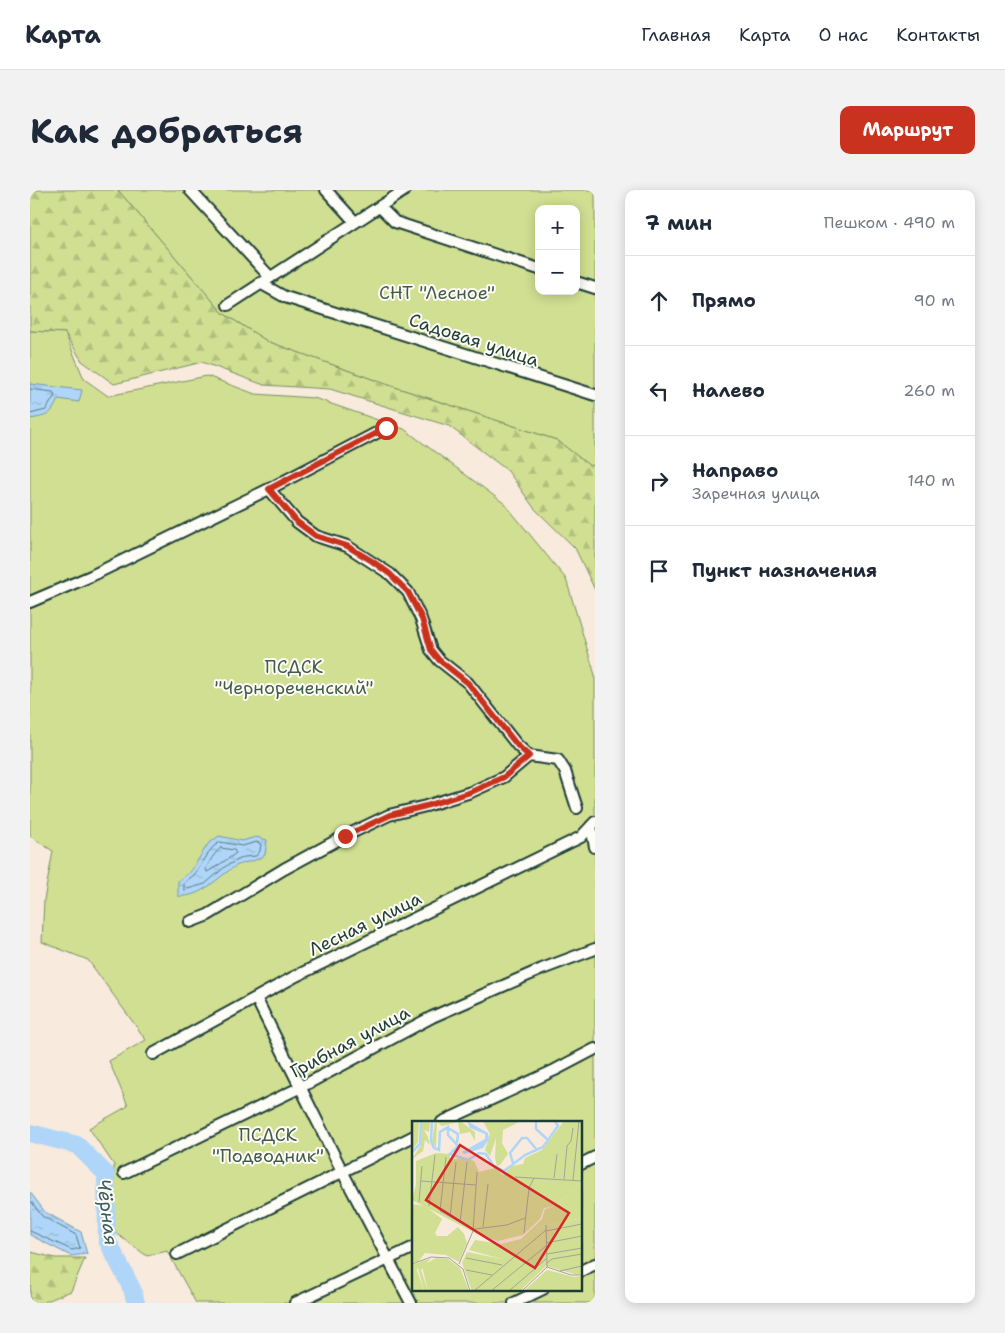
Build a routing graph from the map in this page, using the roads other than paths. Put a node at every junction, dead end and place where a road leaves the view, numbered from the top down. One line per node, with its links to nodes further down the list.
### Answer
1 (190, 190): 7 (street)
2 (326, 190): 5 (street)
3 (405, 190): 4 (street)
4 (380, 207): 5 (street); 6 (street)
5 (355, 222): 7 (street)
6 (535, 268)
7 (270, 277): 8 (street)
8 (260, 283): 11 (street); 12 (street, Садовая улица)
9 (580, 283): 10 (street)
10 (595, 288)
11 (228, 305)
12 (595, 396)
13 (386, 428): 14 (street)
14 (269, 489): 15 (street); 16 (street)
15 (30, 602)
16 (529, 756): 17 (street); 20 (street)
17 (577, 808)
18 (593, 824): 19 (street); 22 (street, Лесная улица)
19 (595, 847)
20 (190, 922)
21 (595, 949): 25 (street, Грибная улица)
22 (256, 998): 24 (street, Лесная улица); 25 (street)
23 (595, 1049): 26 (street)
24 (153, 1054)
25 (301, 1087): 30 (street); 31 (street, Грибная улица)
26 (444, 1121)
27 (412, 1137): 30 (street)
28 (595, 1157): 29 (street)
29 (582, 1164)
30 (342, 1171): 33 (street); 34 (street)
31 (124, 1173)
32 (412, 1248): 34 (street)
33 (177, 1254)
34 (388, 1259): 38 (street); 39 (street)
35 (595, 1264): 36 (street)
36 (582, 1270)
37 (541, 1290): 40 (street)
38 (295, 1303)
39 (411, 1303)
40 (514, 1303)

